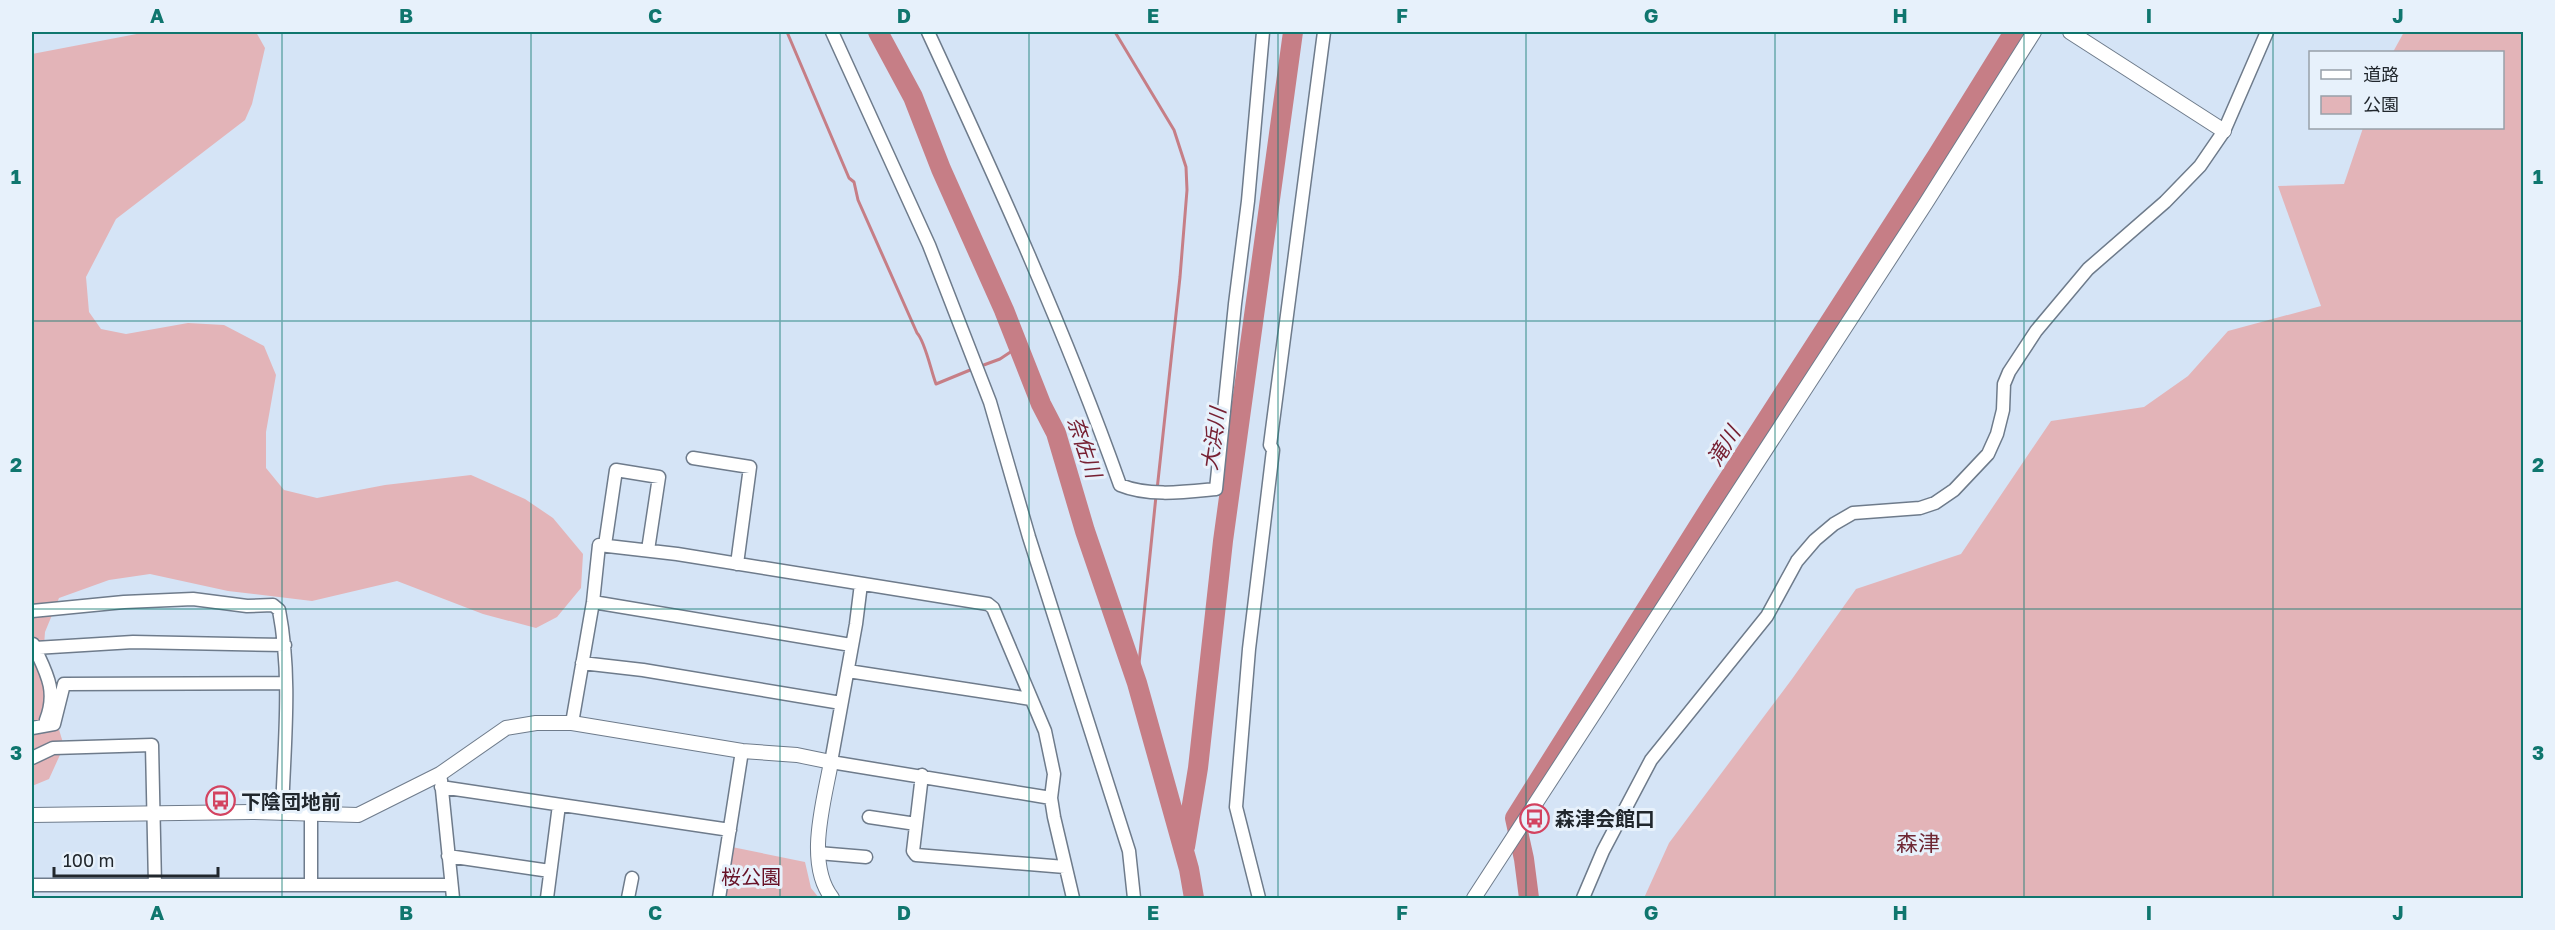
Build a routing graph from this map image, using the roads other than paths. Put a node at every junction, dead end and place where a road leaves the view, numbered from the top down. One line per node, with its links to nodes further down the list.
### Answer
1 (832, 32): 57 (street)
2 (928, 32): 3 (street)
3 (1263, 32)
4 (1324, 32): 58 (street)
5 (2034, 32): 59 (street)
6 (2070, 32): 8 (street)
7 (2267, 32): 8 (street)
8 (2224, 131): 60 (street)
9 (693, 458): 12 (street)
10 (605, 545): 11 (street); 11 (street); 14 (street)
11 (648, 550): 12 (street)
12 (737, 564): 13 (street)
13 (861, 584): 18 (street); 22 (street)
14 (593, 602): 18 (street); 19 (street)
15 (32, 611): 17 (street)
16 (33, 644): 17 (street); 25 (street)
17 (285, 645): 21 (street)
18 (851, 645): 20 (street)
19 (582, 663): 23 (street); 24 (street)
20 (848, 671): 22 (street); 23 (street)
21 (286, 683): 25 (street); 35 (street)
22 (1031, 699): 32 (street)
23 (841, 703): 29 (street)
24 (572, 723): 27 (street); 31 (street)
25 (44, 724): 26 (street)
26 (32, 728)
27 (742, 751): 29 (street); 40 (street)
28 (32, 758): 34 (street)
29 (831, 762): 30 (street); 41 (street)
30 (922, 775): 32 (street); 39 (street)
31 (441, 780): 33 (street); 36 (street); 42 (street)
32 (1052, 798): 44 (street)
33 (560, 805): 40 (street); 45 (street)
34 (154, 813): 35 (street); 37 (street); 49 (street)
35 (282, 813): 36 (street)
36 (311, 814): 47 (street)
37 (32, 815)
38 (869, 817): 39 (street)
39 (916, 824): 44 (street)
40 (730, 830): 54 (street)
41 (818, 853): 43 (street); 55 (street)
42 (448, 856): 45 (street); 50 (street)
43 (866, 857)
44 (1065, 867): 56 (street)
45 (550, 871): 52 (street)
46 (632, 878): 53 (street)
47 (311, 883): 49 (street); 50 (street)
48 (32, 885): 49 (street)
49 (155, 885)
50 (451, 885): 51 (street)
51 (453, 898)
52 (547, 898)
53 (628, 898)
54 (719, 898)
55 (832, 898)
56 (1073, 898)
57 (1134, 898)
58 (1259, 898)
59 (1474, 898)
60 (1583, 898)

